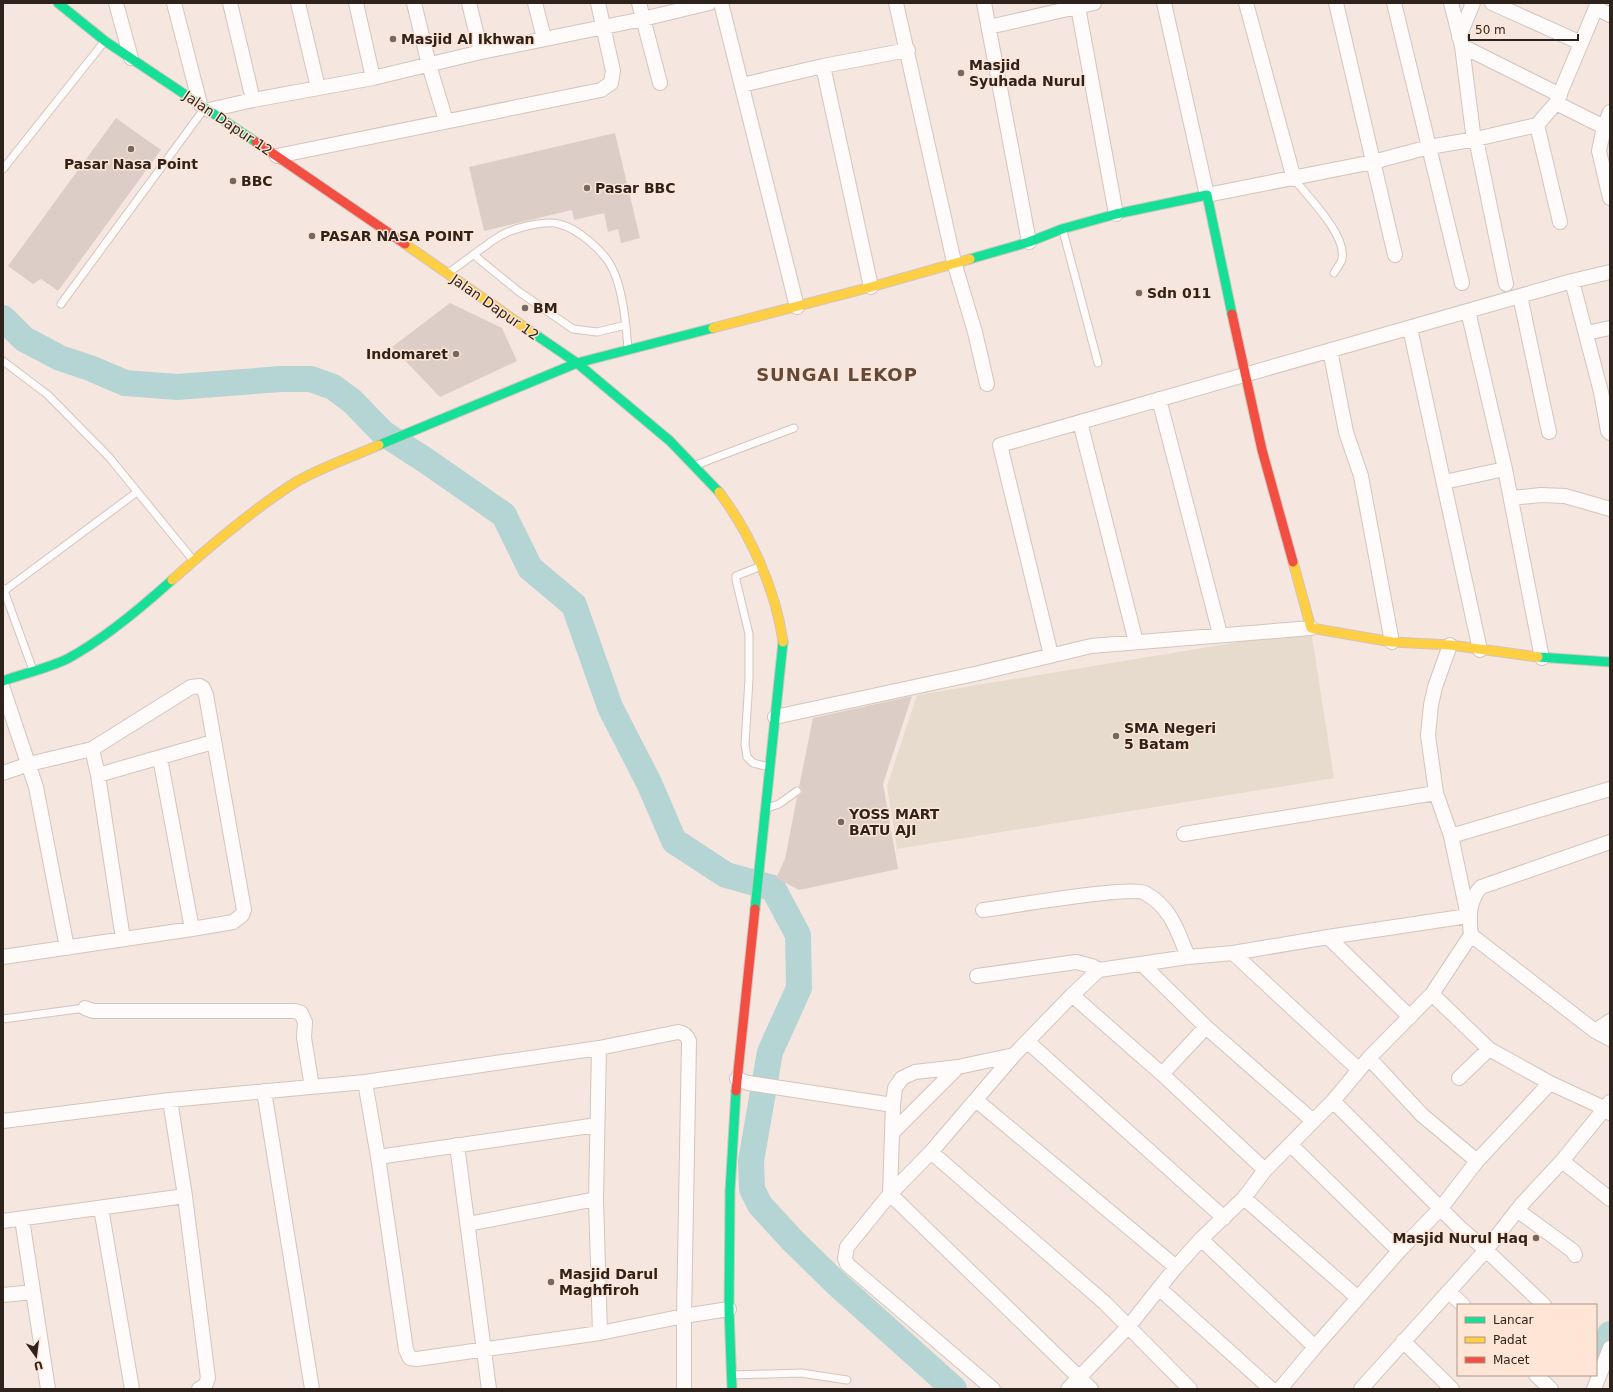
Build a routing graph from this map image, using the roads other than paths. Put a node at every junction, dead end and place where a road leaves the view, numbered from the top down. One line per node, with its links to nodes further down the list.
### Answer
1 (58, 3): 31 (street, Jalan Dapur 12)
2 (116, 3): 36 (street)
3 (174, 3): 45 (street)
4 (230, 3): 44 (street)
5 (298, 3): 42 (street)
6 (356, 3): 39 (street)
7 (414, 3): 37 (street)
8 (469, 3): 35 (street)
9 (536, 3): 30 (street)
10 (598, 3): 28 (street)
11 (639, 3): 27 (street)
12 (709, 3): 27 (street)
13 (721, 3): 41 (street)
14 (896, 3): 34 (street)
15 (984, 3): 29 (street)
16 (1094, 3): 25 (street)
17 (1164, 3): 56 (street)
18 (1246, 3): 55 (street)
19 (1336, 3): 53 (street)
20 (1394, 3): 51 (street)
21 (1451, 3): 32 (street)
22 (1473, 3): 32 (street)
23 (1492, 3): 33 (street)
24 (1597, 6): 26 (street); 33 (street)
25 (1078, 7): 29 (street); 58 (street)
26 (1610, 15)
27 (643, 19): 28 (street); 40 (street)
28 (603, 26): 30 (street); 47 (street)
29 (989, 27): 61 (street)
30 (544, 38): 35 (street)
31 (105, 40): 36 (street, Jalan Dapur 12); 54 (lane)
32 (1461, 42): 43 (street); 50 (street)
33 (1581, 43): 43 (street)
34 (908, 50): 38 (street); 64 (street)
35 (481, 52): 37 (street)
36 (131, 58): 45 (street, Jalan Dapur 12)
37 (429, 65): 39 (street); 47 (street)
38 (823, 66): 41 (street); 71 (street)
39 (373, 78): 42 (street)
40 (660, 82)
41 (742, 85): 74 (street)
42 (318, 88): 44 (street)
43 (1558, 99): 48 (street); 49 (street)
44 (253, 100): 45 (street)
45 (205, 107): 52 (street, Jalan Dapur 12); 73 (lane)
46 (1610, 112): 49 (street)
47 (446, 121): 52 (street)
48 (1537, 125): 50 (street); 59 (street)
49 (1604, 127): 57 (street)
50 (1476, 139): 51 (street); 70 (street)
51 (1429, 146): 53 (street); 69 (street)
52 (277, 156): 67 (street, Jalan Dapur 12)
53 (1373, 162): 55 (street); 63 (street)
54 (3, 169)
55 (1294, 179): 56 (street); 66 (lane)
56 (1207, 195): 58 (street); 85 (street)
57 (1610, 198)
58 (1116, 214): 60 (street)
59 (1560, 222)
60 (1062, 229): 61 (street); 84 (lane)
61 (1028, 242): 64 (street)
62 (474, 255): 67 (lane); 76 (lane); 76 (lane)
63 (1395, 255)
64 (954, 262): 71 (street); 86 (street)
65 (1610, 272): 68 (street)
66 (1334, 273)
67 (447, 274): 83 (street, Jalan Dapur 12)
68 (1572, 281): 72 (street); 79 (street)
69 (1462, 283)
70 (1506, 284)
71 (871, 287): 74 (street)
72 (1520, 296): 75 (street); 91 (street)
73 (61, 304)
74 (797, 307): 80 (street)
75 (1468, 311): 77 (street); 94 (street)
76 (626, 325): 80 (lane)
77 (1410, 328): 81 (street); 95 (street)
78 (1610, 328): 79 (street)
79 (1586, 333): 87 (street)
80 (629, 350): 83 (street)
81 (1330, 350): 85 (street); 105 (street)
82 (3, 361): 96 (lane)
83 (577, 363): 93 (street, Jalan Dapur 12); 99 (street)
84 (1098, 363)
85 (1244, 375): 88 (street); 102 (street)
86 (987, 384)
87 (1606, 391): 92 (street)
88 (1159, 399): 89 (street); 103 (street)
89 (1080, 422): 104 (street); 108 (street)
90 (794, 428): 93 (lane)
91 (1549, 432)
92 (1610, 433)
93 (694, 466): 100 (street, Jalan Dapur 12)
94 (1505, 469): 95 (street); 97 (street)
95 (1444, 482): 107 (street)
96 (137, 492): 99 (lane); 101 (lane)
97 (1511, 498): 98 (street); 109 (street)
98 (1610, 509)
99 (193, 561): 111 (street)
100 (761, 566): 114 (street, Jalan Dapur 12); 119 (lane)
101 (3, 589): 111 (lane)
102 (1311, 628): 103 (street); 105 (street)
103 (1220, 634): 104 (street)
104 (1136, 642): 108 (street)
105 (1392, 642): 106 (street)
106 (1450, 645): 107 (street); 124 (street)
107 (1480, 650): 109 (street)
108 (1051, 656): 114 (street)
109 (1542, 658): 110 (street)
110 (1610, 662)
111 (33, 670): 112 (street)
112 (3, 681)
113 (3, 689): 118 (street)
114 (775, 717): 119 (street, Jalan Dapur 12)
115 (213, 742): 116 (street); 117 (street); 131 (street)
116 (92, 749): 118 (street); 121 (street)
117 (160, 758): 121 (street); 131 (street)
118 (28, 764): 120 (street); 135 (street)
119 (770, 767): 125 (street, Jalan Dapur 12)
120 (3, 773)
121 (98, 775): 134 (street)
122 (1610, 789): 127 (street)
123 (797, 792): 125 (lane)
124 (1436, 793): 126 (street); 127 (street)
125 (765, 809): 160 (street, Jalan Dapur 12)
126 (1184, 834)
127 (1451, 836): 130 (street)
128 (1610, 842): 130 (street)
129 (983, 910): 137 (street)
130 (1468, 916): 132 (street); 133 (street)
131 (192, 929): 134 (street)
132 (1471, 935): 142 (street); 149 (street)
133 (1328, 937): 136 (street); 145 (street)
134 (123, 939): 135 (street)
135 (67, 948): 138 (street)
136 (1233, 953): 137 (street); 157 (street)
137 (1188, 957): 139 (street)
138 (3, 958)
139 (1142, 965): 140 (street); 148 (street)
140 (1099, 970): 141 (street); 143 (street)
141 (977, 976)
142 (1432, 994): 145 (street); 153 (street)
143 (1072, 995): 151 (street); 158 (street)
144 (85, 1008): 146 (lane); 163 (street)
145 (1410, 1017): 155 (street)
146 (3, 1019)
147 (1610, 1021): 149 (street)
148 (1206, 1027): 158 (street); 171 (street)
149 (1596, 1031): 150 (street)
150 (1610, 1039)
151 (1028, 1042): 154 (street); 189 (street)
152 (599, 1048): 161 (street); 172 (street); 206 (street)
153 (1489, 1049): 159 (street); 162 (street)
154 (1014, 1055): 156 (street); 166 (street)
155 (1369, 1058): 157 (street); 179 (street)
156 (958, 1067): 168 (street); 173 (street)
157 (1358, 1069): 167 (street)
158 (1162, 1074): 180 (street)
159 (1459, 1078)
160 (742, 1081): 168 (street); 205 (street, Jalan Dapur 12)
161 (365, 1082): 163 (street); 177 (street)
162 (1550, 1083): 169 (street); 179 (street)
163 (312, 1087): 164 (street)
164 (264, 1092): 165 (street); 221 (street)
165 (170, 1100): 170 (street); 182 (street)
166 (976, 1100): 176 (street); 197 (street)
167 (1333, 1101): 171 (street); 187 (street)
168 (892, 1105): 173 (street)
169 (1608, 1108): 178 (street)
170 (3, 1121)
171 (1313, 1121): 175 (street)
172 (597, 1124): 174 (street); 184 (street)
173 (892, 1133): 181 (street)
174 (457, 1145): 177 (street); 192 (street)
175 (1291, 1145): 180 (street); 195 (street)
176 (931, 1152): 181 (street); 207 (street)
177 (378, 1157): 211 (street)
178 (1562, 1161): 185 (street); 188 (street)
179 (1477, 1162): 187 (street)
180 (1265, 1170): 183 (street)
181 (890, 1194): 215 (street); 225 (street)
182 (185, 1196): 186 (street); 220 (street)
183 (1244, 1198): 189 (street); 202 (street)
184 (596, 1199): 192 (street); 208 (street)
185 (1610, 1199)
186 (101, 1208): 190 (street); 219 (street)
187 (1441, 1208): 194 (street); 195 (street)
188 (1517, 1210): 194 (street); 196 (street)
189 (1224, 1218): 193 (street)
190 (22, 1219): 191 (street); 199 (street)
191 (3, 1221)
192 (468, 1224): 211 (street)
193 (1202, 1239): 197 (street); 210 (street)
194 (1486, 1250): 200 (street); 204 (street)
195 (1399, 1251): 202 (street)
196 (1575, 1255)
197 (1176, 1267): 198 (street)
198 (1160, 1289): 207 (street); 229 (street)
199 (33, 1292): 201 (street); 218 (street)
200 (1448, 1292): 203 (street); 209 (street)
201 (3, 1295)
202 (1358, 1298): 210 (street)
203 (1461, 1304)
204 (1543, 1304)
205 (728, 1309): 206 (street); 213 (street, Jalan Dapur 12)
206 (684, 1316): 208 (street); 223 (street)
207 (1130, 1326): 215 (street); 228 (street)
208 (600, 1333): 211 (street)
209 (1403, 1340): 217 (street); 231 (street)
210 (1315, 1347): 230 (street)
211 (484, 1350): 222 (street)
212 (1604, 1354): 233 (street)
213 (731, 1375): 216 (lane); 224 (street, Jalan Dapur 12)
214 (1537, 1376): 232 (street)
215 (1079, 1378): 226 (street); 227 (street)
216 (847, 1380)
217 (1449, 1388)
218 (48, 1389)
219 (132, 1389)
220 (199, 1389)
221 (312, 1389)
222 (489, 1389)
223 (684, 1389)
224 (732, 1389)
225 (993, 1389)
226 (1068, 1389)
227 (1091, 1389)
228 (1190, 1389)
229 (1271, 1389)
230 (1280, 1389)
231 (1361, 1389)
232 (1551, 1389)
233 (1594, 1389)

